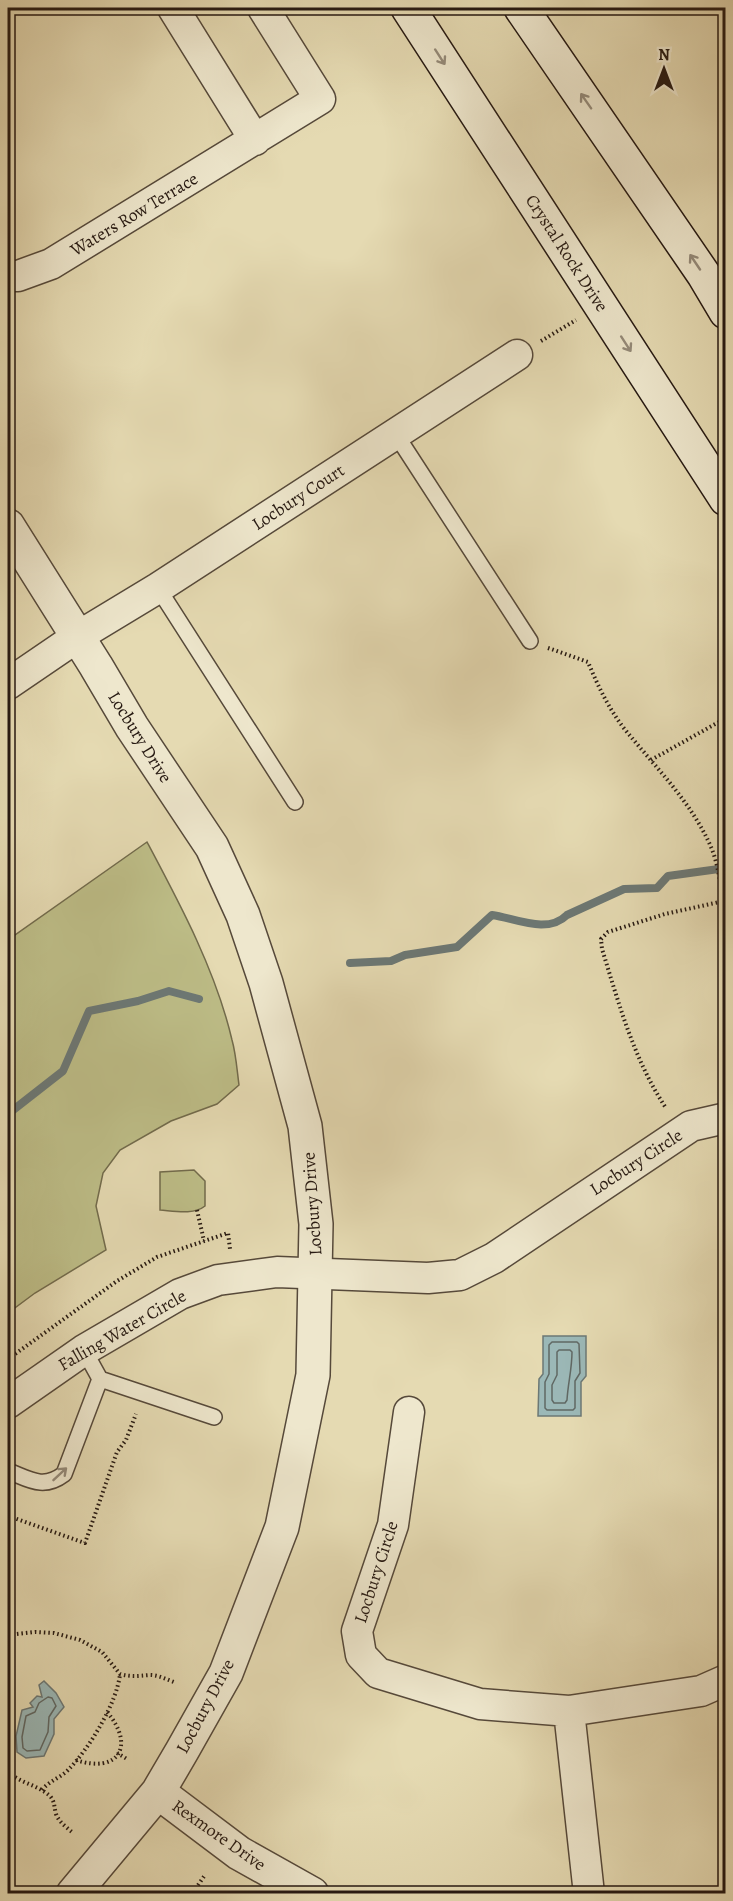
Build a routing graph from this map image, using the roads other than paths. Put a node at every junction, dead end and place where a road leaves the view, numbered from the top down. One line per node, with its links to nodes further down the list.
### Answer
1 (173, 8): 5 (street)
2 (263, 8): 5 (street, Waters Row Terrace)
3 (408, 8): 10 (street, Crystal Rock Drive, one-way to 10)
4 (521, 8): 7 (street, one-way to 4)
5 (255, 140): 6 (street, Waters Row Terrace)
6 (8, 276)
7 (726, 312)
8 (518, 355): 9 (street, Locbury Court)
9 (395, 433): 12 (street, Locbury Court); 14 (lane)
10 (726, 499)
11 (8, 526): 13 (street, Locbury Drive)
12 (158, 588): 13 (street, Locbury Court); 16 (lane)
13 (77, 637): 15 (street, Locbury Court); 18 (street, Locbury Drive)
14 (530, 641)
15 (8, 684)
16 (295, 802)
17 (726, 1118): 18 (street, Locbury Circle)
18 (316, 1273): 19 (street, Falling Water Circle); 27 (street, Locbury Drive)
19 (84, 1350): 20 (lane); 21 (street, Falling Water Circle)
20 (100, 1379): 23 (lane); 24 (lane, one-way to 20)
21 (8, 1403)
22 (409, 1412): 26 (street, Locbury Circle)
23 (214, 1417)
24 (8, 1470)
25 (726, 1680): 26 (street, Locbury Circle)
26 (569, 1711): 30 (street)
27 (158, 1792): 28 (street, Locbury Drive); 29 (street, Rexmore Drive)
28 (73, 1893)
29 (312, 1893)
30 (589, 1893)

